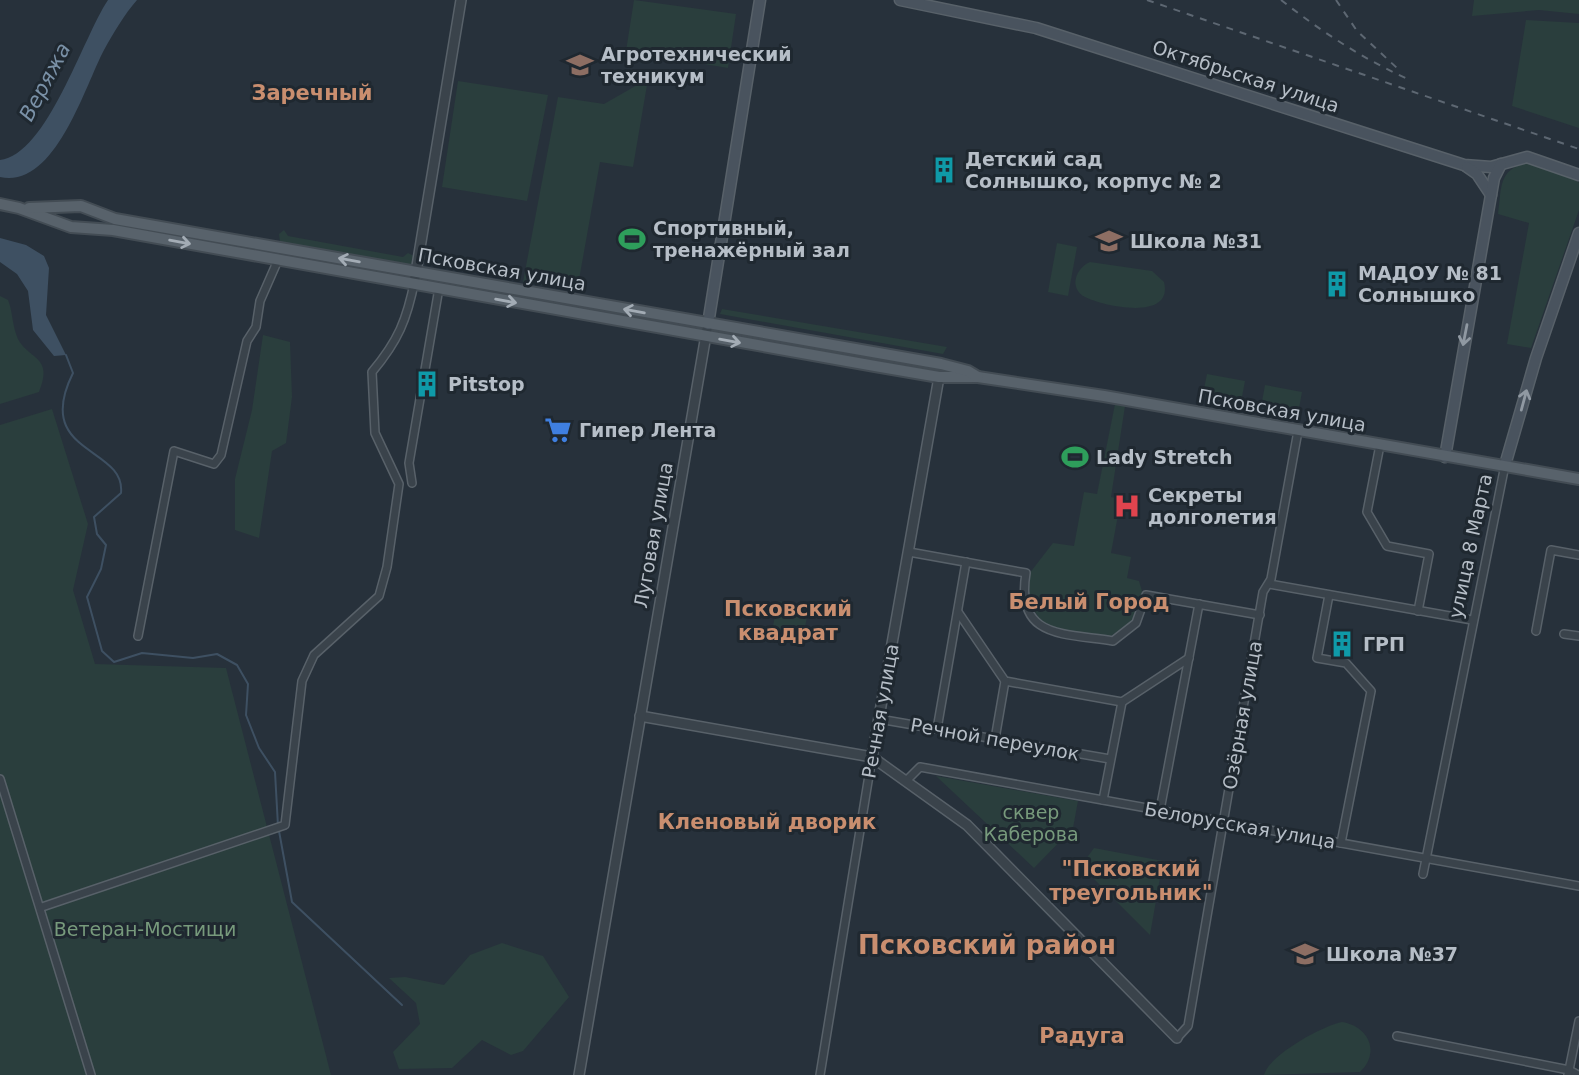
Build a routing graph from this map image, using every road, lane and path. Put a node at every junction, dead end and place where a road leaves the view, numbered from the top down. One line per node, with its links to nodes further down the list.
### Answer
1 (461, 0): 14 (street)
2 (761, 0): 17 (main road, Луговая улица)
3 (900, 0): 5 (main road, Октябрьская улица)
4 (1501, 164): 5 (main road, Октябрьская улица); 6 (main road, Октябрьская улица); 7 (main road)
5 (1464, 165): 7 (main road)
6 (1579, 175)
7 (1491, 195): 25 (main road, one-way to 25)
8 (0, 204): 10 (main road, Псковская улица)
9 (81, 206): 10 (main road, Псковская улица); 11 (main road); 14 (main road, Псковская улица, one-way to 9)
10 (19, 208): 11 (main road, Псковская улица)
11 (80, 228): 13 (main road, Псковская улица, one-way to 13)
12 (1579, 233): 26 (main road, улица 8 Марта, one-way to 12)
13 (278, 260): 15 (main road, Псковская улица); 41 (street)
14 (416, 272): 15 (street); 17 (main road, Псковская улица, one-way to 14)
15 (414, 284): 16 (main road, Псковская улица); 61 (street)
16 (439, 288): 18 (main road, Псковская улица, one-way to 18); 28 (street)
17 (708, 324): 18 (street, Луговая улица); 19 (main road, Псковская улица)
18 (706, 336): 20 (main road, Псковская улица, one-way to 20); 46 (street, Луговая улица)
19 (878, 354): 20 (main road); 21 (main road, Псковская улица)
20 (875, 366): 22 (main road, Псковская улица)
21 (978, 377): 22 (main road, Псковская улица); 23 (main road, Псковская улица)
22 (938, 382): 29 (street, Речная улица)
23 (1298, 431): 24 (main road, Псковская улица); 32 (street, Озёрная улица)
24 (1380, 445): 25 (main road, Псковская улица); 35 (street)
25 (1445, 457): 26 (main road, Псковская улица)
26 (1505, 466): 27 (main road, Псковская улица); 38 (street, улица 8 Марта)
27 (1579, 479)
28 (412, 483)
29 (909, 552): 31 (street); 47 (street, Речная улица)
30 (1579, 555): 39 (street)
31 (966, 562): 34 (street); 36 (street)
32 (1269, 584): 33 (street); 37 (street, Озёрная улица)
33 (1329, 595): 35 (street); 57 (street)
34 (1199, 604): 37 (street); 43 (street)
35 (1418, 611): 38 (street)
36 (958, 612): 44 (street); 48 (street)
37 (1259, 615): 56 (street, Озёрная улица)
38 (1472, 620): 58 (street, улица 8 Марта)
39 (1536, 631)
40 (1564, 634): 42 (street)
41 (138, 636)
42 (1579, 636)
43 (1189, 657): 45 (street); 55 (street)
44 (1005, 681): 45 (street); 49 (street)
45 (1122, 702): 51 (street)
46 (640, 716): 50 (street); 67 (street, Луговая улица)
47 (879, 719): 48 (street, Речной переулок); 50 (street, Речная улица)
48 (937, 729): 49 (street, Речной переулок)
49 (995, 739): 51 (street, Речной переулок)
50 (872, 757): 53 (street); 68 (street, Речная улица)
51 (1110, 759): 54 (street)
52 (0, 779): 61 (street)
53 (907, 780): 54 (street, Белорусская улица); 64 (street)
54 (1103, 800): 55 (street, Белорусская улица)
55 (1160, 810): 56 (street, Белорусская улица)
56 (1223, 822): 57 (street, Белорусская улица); 64 (street, Озёрная улица)
57 (1341, 844): 58 (street, Белорусская улица)
58 (1425, 859): 59 (street, улица 8 Марта); 60 (street, Белорусская улица)
59 (1423, 874)
60 (1579, 886)
61 (42, 907): 66 (street)
62 (1579, 1021): 65 (street)
63 (1396, 1036): 65 (street)
64 (1178, 1038)
65 (1568, 1072): 69 (street)
66 (91, 1075)
67 (579, 1075)
68 (820, 1075)
69 (1578, 1075)

